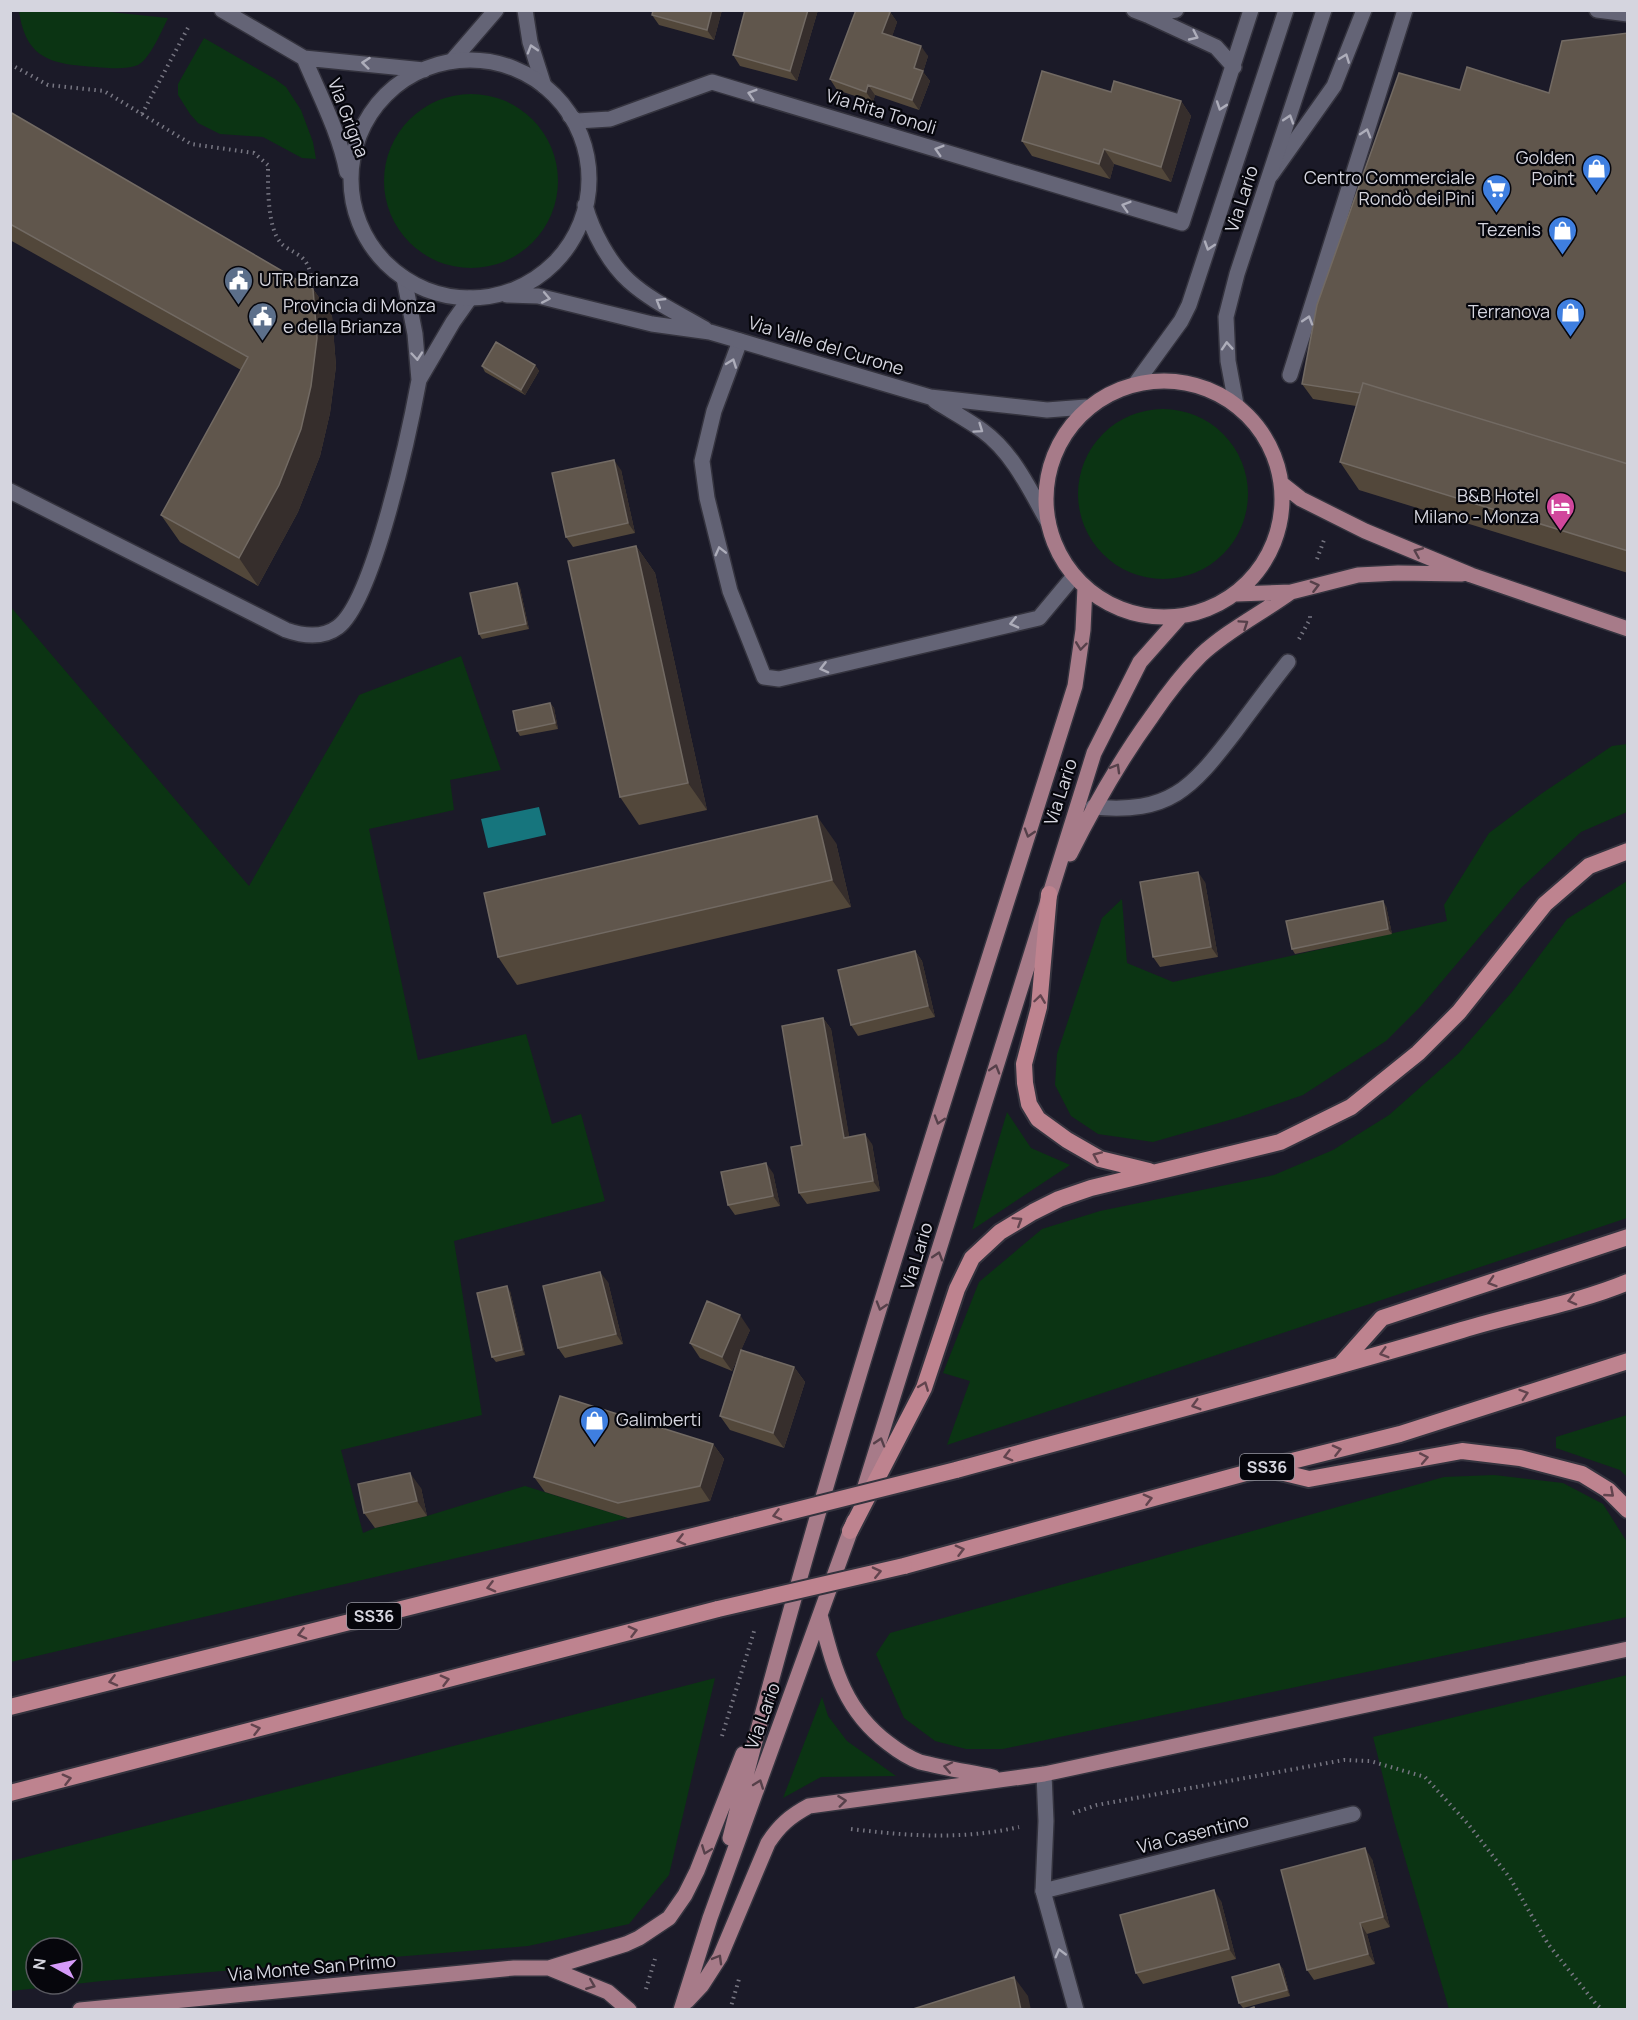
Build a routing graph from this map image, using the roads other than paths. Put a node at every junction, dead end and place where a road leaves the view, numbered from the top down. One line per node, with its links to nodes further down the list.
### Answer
1 (222, 10): 13 (street, Via Grigna)
2 (496, 10): 14 (street)
3 (525, 10): 17 (street, one-way to 3)
4 (1176, 10): 11 (street)
5 (1251, 10): 15 (street)
6 (1286, 10): 29 (street, Via Lario, one-way to 29)
7 (1324, 10): 19 (street, Via Lario, one-way to 7)
8 (1364, 10): 19 (street, one-way to 8)
9 (1405, 10): 27 (street, one-way to 9)
10 (1598, 10): 12 (street)
11 (1141, 13): 15 (street, one-way to 15)
12 (1628, 14)
13 (304, 58): 16 (street, Via Grigna, one-way to 13); 20 (street, Via Grigna)
14 (452, 62): 16 (street); 17 (street)
15 (1234, 67): 18 (street, Via Rita Tonoli, one-way to 18)
16 (424, 70): 20 (street)
17 (544, 86): 18 (street)
18 (570, 116): 21 (street)
19 (1269, 178): 31 (street, Via Lario, one-way to 19)
20 (352, 192): 22 (street)
21 (585, 205): 23 (street); 25 (street, Via Valle del Curone, one-way to 21)
22 (404, 278): 24 (street); 28 (street, one-way to 28)
23 (488, 296): 24 (street); 25 (street, Via Valle del Curone, one-way to 25)
24 (470, 298): 28 (street)
25 (710, 332): 26 (street, Via Valle del Curone)
26 (740, 341): 30 (street, Via Valle del Curone); 37 (street, one-way to 26)
27 (1290, 375)
28 (419, 380): 34 (street)
29 (1136, 383): 31 (main road); 32 (main road)
30 (930, 397): 32 (street, Via Valle del Curone); 35 (street, Via Valle del Curone, one-way to 35)
31 (1236, 404): 33 (main road)
32 (1086, 407): 35 (main road)
33 (1282, 484): 36 (main road, one-way to 33); 39 (main road)
34 (10, 491)
35 (1048, 522): 37 (main road)
36 (1471, 575): 38 (main road, one-way to 36); 41 (main road)
37 (1079, 582): 40 (main road); 56 (main road, Via Lario, one-way to 56)
38 (1291, 592): 39 (main road); 43 (main road, one-way to 38)
39 (1236, 594): 40 (main road)
40 (1179, 618): 45 (main road, Via Lario)
41 (1628, 629)
42 (1288, 662): 43 (street)
43 (1094, 807): 45 (main road)
44 (1628, 851): 46 (highway)
45 (1049, 894): 46 (highway, one-way to 45); 53 (main road, Via Lario, one-way to 45)
46 (1153, 1172): 53 (highway, one-way to 46)
47 (1628, 1237): 50 (highway, one-way to 50)
48 (1628, 1282): 50 (highway, SS36, one-way to 50)
49 (1628, 1361): 51 (highway, SS36, one-way to 49)
50 (1341, 1365): 57 (highway, SS36, one-way to 57, bridge)
51 (1264, 1468): 52 (highway, one-way to 52); 60 (highway, SS36, one-way to 51, bridge)
52 (1628, 1510)
53 (850, 1531): 54 (main road, Via Lario)
54 (820, 1615): 59 (main road, one-way to 54); 63 (main road, Via Lario, one-way to 54)
55 (1628, 1649): 58 (main road)
56 (765, 1698): 63 (main road, Via Lario); 64 (main road, one-way to 64)
57 (10, 1707)
58 (1044, 1774): 59 (main road); 62 (street)
59 (1005, 1779): 65 (main road, one-way to 59)
60 (10, 1793)
61 (1353, 1814): 62 (street, Via Casentino)
62 (1043, 1891): 68 (street, one-way to 62)
63 (710, 1918): 65 (main road, Via Lario)
64 (549, 1968): 66 (main road, Via Monte San Primo); 67 (main road, one-way to 67)
65 (682, 2008)
66 (80, 2010)
67 (629, 2010)
68 (1076, 2010)

